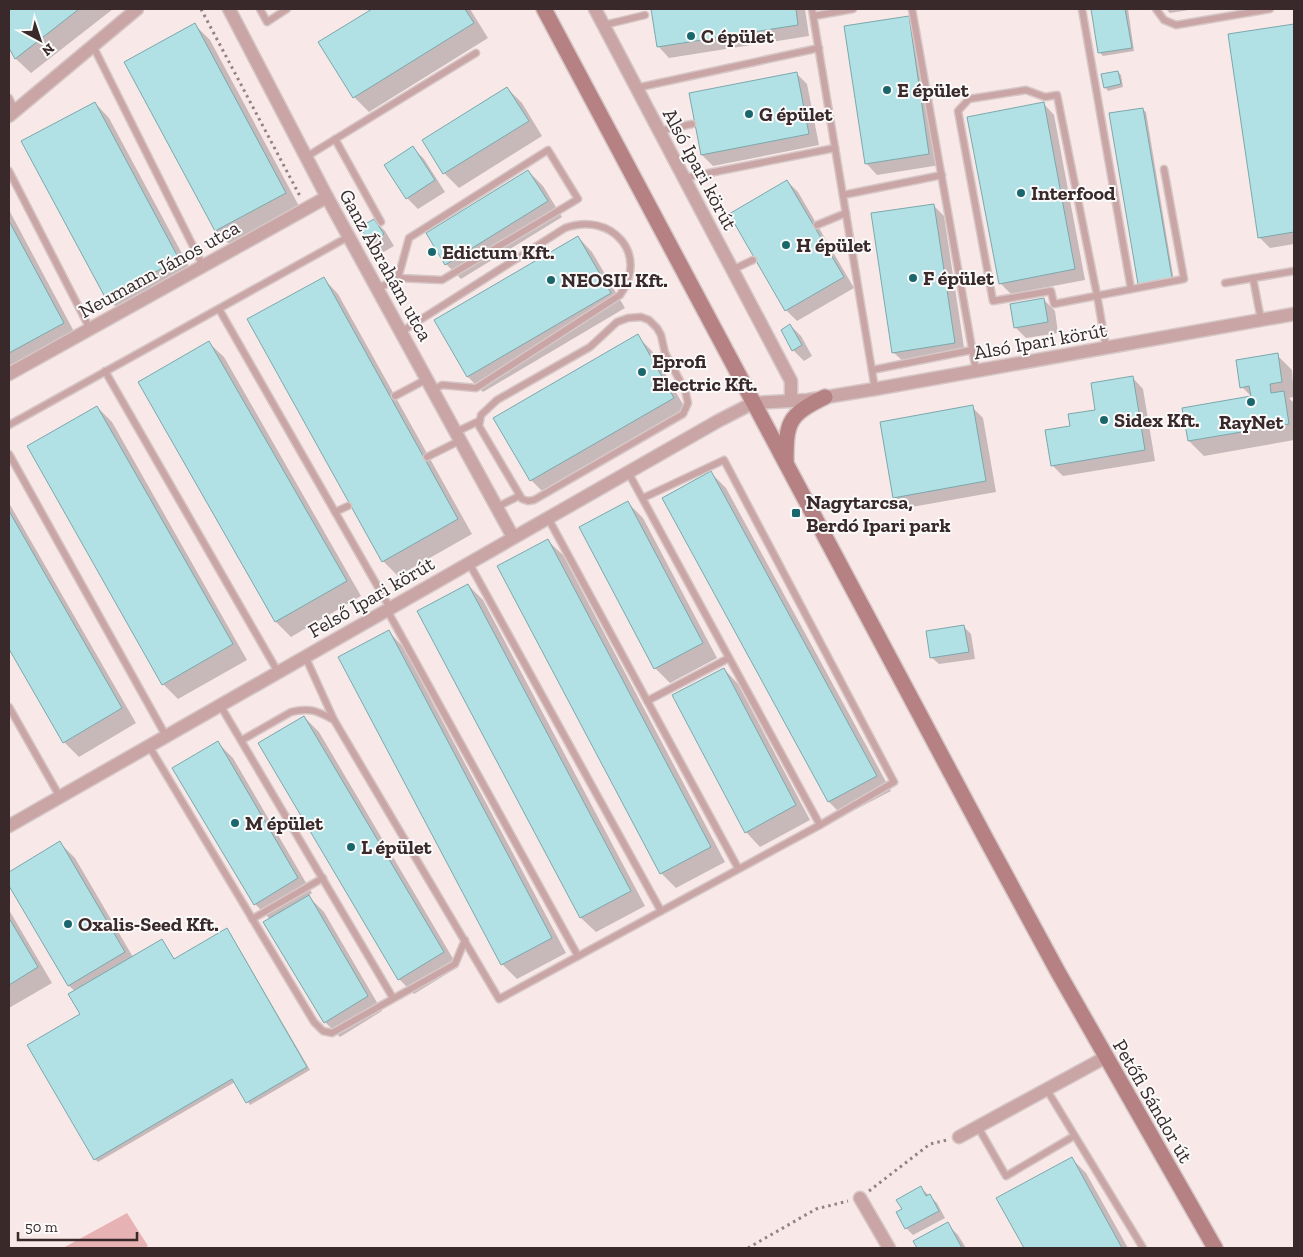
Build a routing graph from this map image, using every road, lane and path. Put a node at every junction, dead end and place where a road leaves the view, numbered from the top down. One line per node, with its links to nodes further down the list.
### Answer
1 (137, 9): 18 (street)
2 (201, 9): 35 (path)
3 (229, 9): 28 (street, Ganz Ábrahám utca)
4 (260, 9): 5 (lane)
5 (288, 9)
6 (544, 9): 66 (main road, Petőfi Sándor út)
7 (596, 9): 17 (street, Alsó Ipari körút)
8 (812, 9): 16 (lane)
9 (853, 9): 16 (lane)
10 (912, 9): 31 (lane)
11 (1082, 9): 48 (lane)
12 (1156, 9): 14 (lane)
13 (1270, 9): 14 (lane)
14 (1241, 11)
15 (645, 15): 17 (lane)
16 (814, 16): 19 (lane)
17 (604, 25): 21 (street, Alsó Ipari körút)
18 (93, 46): 23 (street); 41 (lane)
19 (819, 48): 21 (lane); 27 (lane)
20 (476, 53): 26 (lane)
21 (636, 88): 25 (street, Alsó Ipari körút)
22 (9, 98): 23 (lane)
23 (12, 113)
24 (692, 124): 25 (lane)
25 (659, 131): 32 (street, Alsó Ipari körút)
26 (335, 139): 28 (lane); 37 (lane)
27 (835, 148): 32 (lane); 33 (lane)
28 (306, 157): 34 (street, Ganz Ábrahám utca)
29 (1164, 169): 48 (lane)
30 (9, 171): 53 (lane)
31 (942, 176): 33 (lane); 56 (lane)
32 (684, 178): 42 (street, Alsó Ipari körút)
33 (843, 195): 36 (lane)
34 (327, 197): 35 (street, Neumann János utca); 39 (street, Ganz Ábrahám utca)
35 (306, 208): 41 (street, Neumann János utca)
36 (846, 213): 38 (lane); 57 (lane)
37 (381, 222)
38 (817, 225)
39 (348, 237): 47 (street, Ganz Ábrahám utca); 50 (lane)
40 (753, 260): 42 (lane)
41 (203, 266): 53 (street, Neumann János utca)
42 (732, 270): 65 (street, Alsó Ipari körút)
43 (1294, 271): 45 (lane)
44 (398, 278): 44 (lane); 47 (lane)
45 (1253, 278): 46 (lane); 52 (lane)
46 (1225, 283)
47 (378, 289): 54 (street, Ganz Ábrahám utca)
48 (1131, 289): 49 (lane)
49 (1097, 295): 49 (lane); 55 (lane)
50 (219, 309): 58 (lane); 78 (lane)
51 (1294, 314): 52 (street, Alsó Ipari körút)
52 (1262, 320): 55 (street, Alsó Ipari körút)
53 (90, 329): 60 (street, Neumann János utca)
54 (401, 332): 61 (street, Ganz Ábrahám utca); 61 (lane)
55 (1106, 347): 59 (street, Alsó Ipari körút)
56 (972, 350): 57 (lane); 59 (lane)
57 (872, 370): 62 (lane)
58 (105, 371): 68 (lane); 85 (lane)
59 (976, 371): 62 (street, Alsó Ipari körút)
60 (9, 374)
61 (430, 385): 63 (lane); 69 (street, Ganz Ábrahám utca)
62 (875, 389): 64 (street, Alsó Ipari körút)
63 (395, 396)
64 (824, 397): 65 (street, Alsó Ipari körút); 72 (main road)
65 (791, 401): 66 (street, Alsó Ipari körút)
66 (754, 404): 72 (main road, Petőfi Sándor út); 73 (street, Felső Ipari körút)
67 (479, 421): 69 (lane); 74 (lane); 74 (lane)
68 (9, 425)
69 (458, 436): 71 (lane); 77 (street, Ganz Ábrahám utca)
70 (9, 454): 90 (lane)
71 (427, 457)
72 (786, 466): 103 (main road, Petőfi Sándor út)
73 (628, 472): 75 (lane); 79 (street, Felső Ipari körút)
74 (519, 496): 77 (lane)
75 (643, 498): 84 (lane); 94 (lane)
76 (348, 506): 78 (lane)
77 (497, 507): 80 (street, Ganz Ábrahám utca)
78 (335, 512): 82 (lane)
79 (548, 518): 80 (street, Felső Ipari körút); 86 (lane)
80 (513, 537): 81 (street, Felső Ipari körút)
81 (469, 563): 82 (street, Felső Ipari körút); 98 (lane)
82 (388, 609): 83 (street, Felső Ipari körút); 101 (lane)
83 (305, 656): 85 (street, Felső Ipari körút); 89 (lane)
84 (730, 658): 86 (lane); 94 (lane)
85 (278, 672): 87 (street, Felső Ipari körút)
86 (648, 701): 96 (lane)
87 (220, 705): 90 (street, Felső Ipari körút); 91 (lane)
88 (9, 707): 93 (lane)
89 (334, 720): 91 (lane); 100 (lane)
90 (166, 736): 92 (street, Felső Ipari körút)
91 (242, 740): 97 (lane)
92 (149, 746): 93 (street, Felső Ipari körút); 99 (lane)
93 (60, 797): 95 (street, Felső Ipari körút)
94 (820, 825): 96 (lane)
95 (9, 826)
96 (738, 868): 98 (lane)
97 (323, 878): 99 (lane); 102 (lane)
98 (661, 911): 101 (lane)
99 (252, 919): 102 (lane)
100 (465, 940): 101 (lane); 102 (lane)
101 (578, 956)
102 (393, 998)
103 (1106, 1057): 104 (street); 111 (main road, Petőfi Sándor út)
104 (1047, 1090): 105 (street); 106 (lane)
105 (978, 1127): 106 (lane); 107 (street)
106 (1074, 1136): 110 (lane)
107 (960, 1137)
108 (860, 1198): 109 (street)
109 (889, 1248)
110 (1143, 1248)
111 (1214, 1248)

